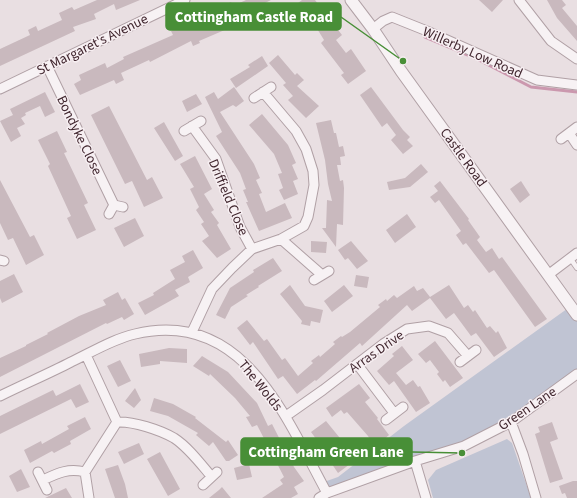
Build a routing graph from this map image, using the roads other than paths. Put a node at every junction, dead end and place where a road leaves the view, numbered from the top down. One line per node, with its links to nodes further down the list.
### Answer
1 (185, 0): 6 (street, St Margaret's Avenue)
2 (351, 0): 4 (street, Castle Road)
3 (521, 1): 5 (street)
4 (373, 29): 7 (street, Willerby Low Road); 23 (street, Castle Road)
5 (577, 59)
6 (47, 66): 8 (street, St Margaret's Avenue); 17 (street, Bondyke Close)
7 (577, 85)
8 (0, 89)
9 (254, 98): 18 (street)
10 (201, 121): 11 (street)
11 (192, 126): 13 (street); 19 (street, Driffield Close)
12 (577, 127): 14 (street)
13 (184, 131)
14 (569, 134): 15 (street); 16 (street)
15 (560, 139)
16 (577, 145)
17 (109, 214)
18 (281, 238): 19 (street); 22 (street)
19 (252, 249): 25 (street)
20 (574, 256): 21 (lane); 23 (street)
21 (577, 268)
22 (322, 275)
23 (548, 275): 24 (street, Castle Road)
24 (577, 315)
25 (192, 332): 27 (street, The Wolds); 35 (street, The Wolds)
26 (476, 350): 28 (street)
27 (86, 355): 32 (street, The Wolds); 37 (street)
28 (468, 356): 29 (street); 30 (street, Arras Drive)
29 (460, 362)
30 (357, 364): 34 (street); 35 (street, Arras Drive)
31 (577, 374): 38 (street, Green Lane)
32 (0, 396)
33 (403, 407): 34 (street)
34 (394, 413): 36 (street)
35 (286, 416): 45 (street, The Wolds)
36 (386, 420)
37 (117, 422): 41 (street); 43 (street)
38 (511, 422): 39 (street, Green Lane); 48 (street)
39 (415, 461): 45 (street, Green Lane); 47 (street)
40 (38, 472): 42 (street)
41 (85, 472): 42 (street); 46 (street)
42 (43, 480): 44 (street)
43 (203, 485)
44 (47, 490)
45 (323, 495)
46 (89, 498)
47 (426, 498)
48 (536, 498)

